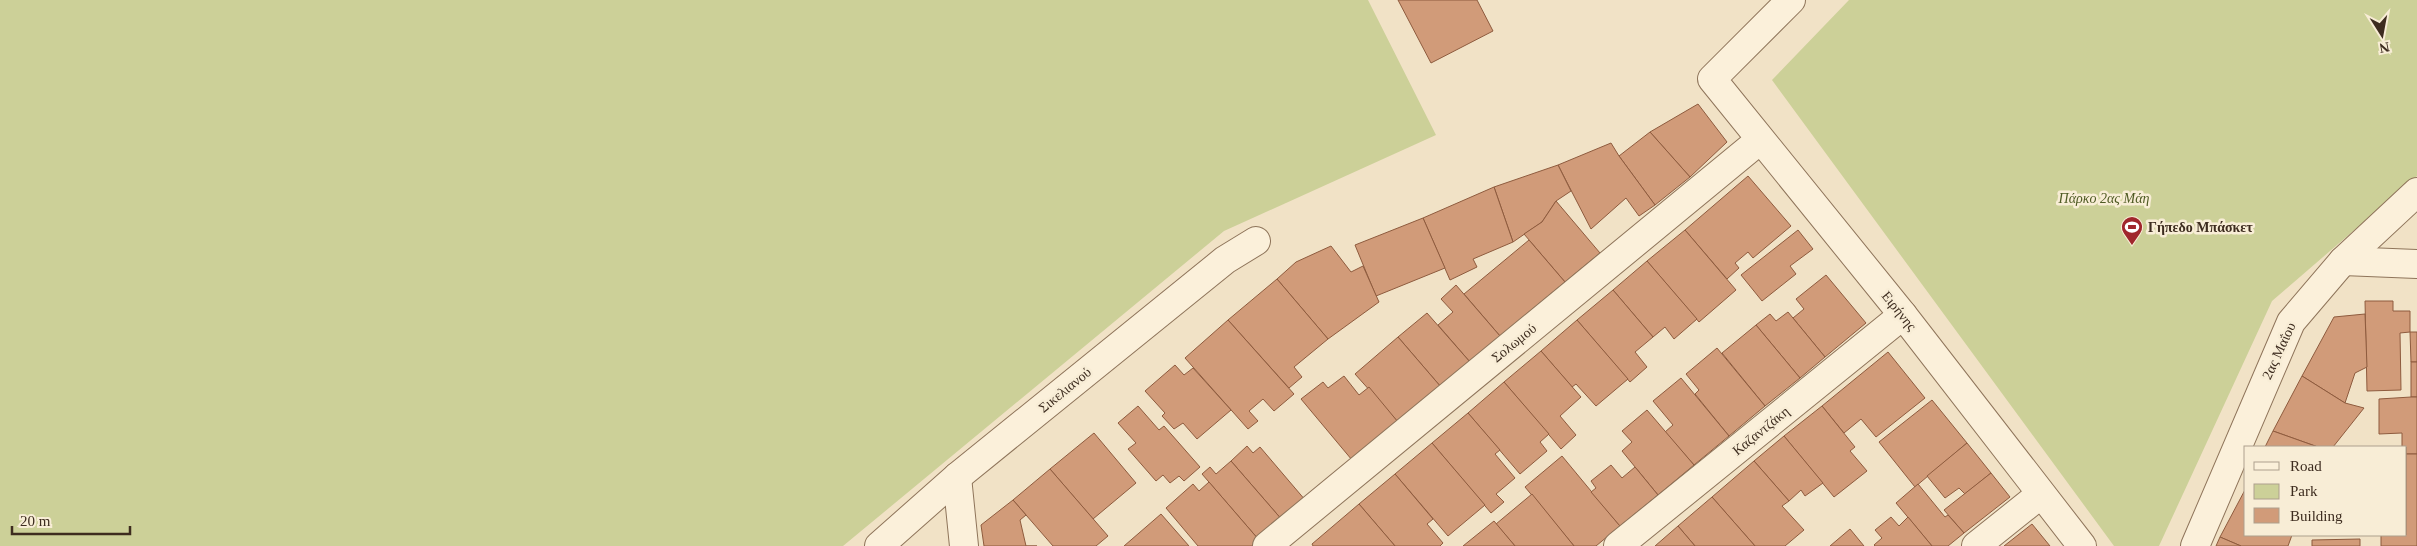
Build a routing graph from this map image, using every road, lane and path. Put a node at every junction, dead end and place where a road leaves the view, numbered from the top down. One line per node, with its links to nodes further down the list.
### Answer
1 (1791, 0): 2 (street, Ειρήνης)
2 (1760, 140): 7 (street, Ειρήνης); 12 (street, Σολωμού)
3 (2417, 192): 5 (street, 2ας Μαΐου)
4 (1256, 241): 8 (street, Σικελιανού)
5 (2343, 261): 6 (street); 16 (street, 2ας Μαΐου)
6 (2417, 264)
7 (1903, 316): 9 (street, Ειρήνης); 13 (street, Καζαντζάκη)
8 (957, 477): 10 (street, Σικελιανού); 11 (street)
9 (2041, 494): 14 (street); 15 (street, Ειρήνης)
10 (879, 546)
11 (964, 546)
12 (1267, 546)
13 (1618, 546)
14 (1976, 546)
15 (2082, 546)
16 (2195, 546)

